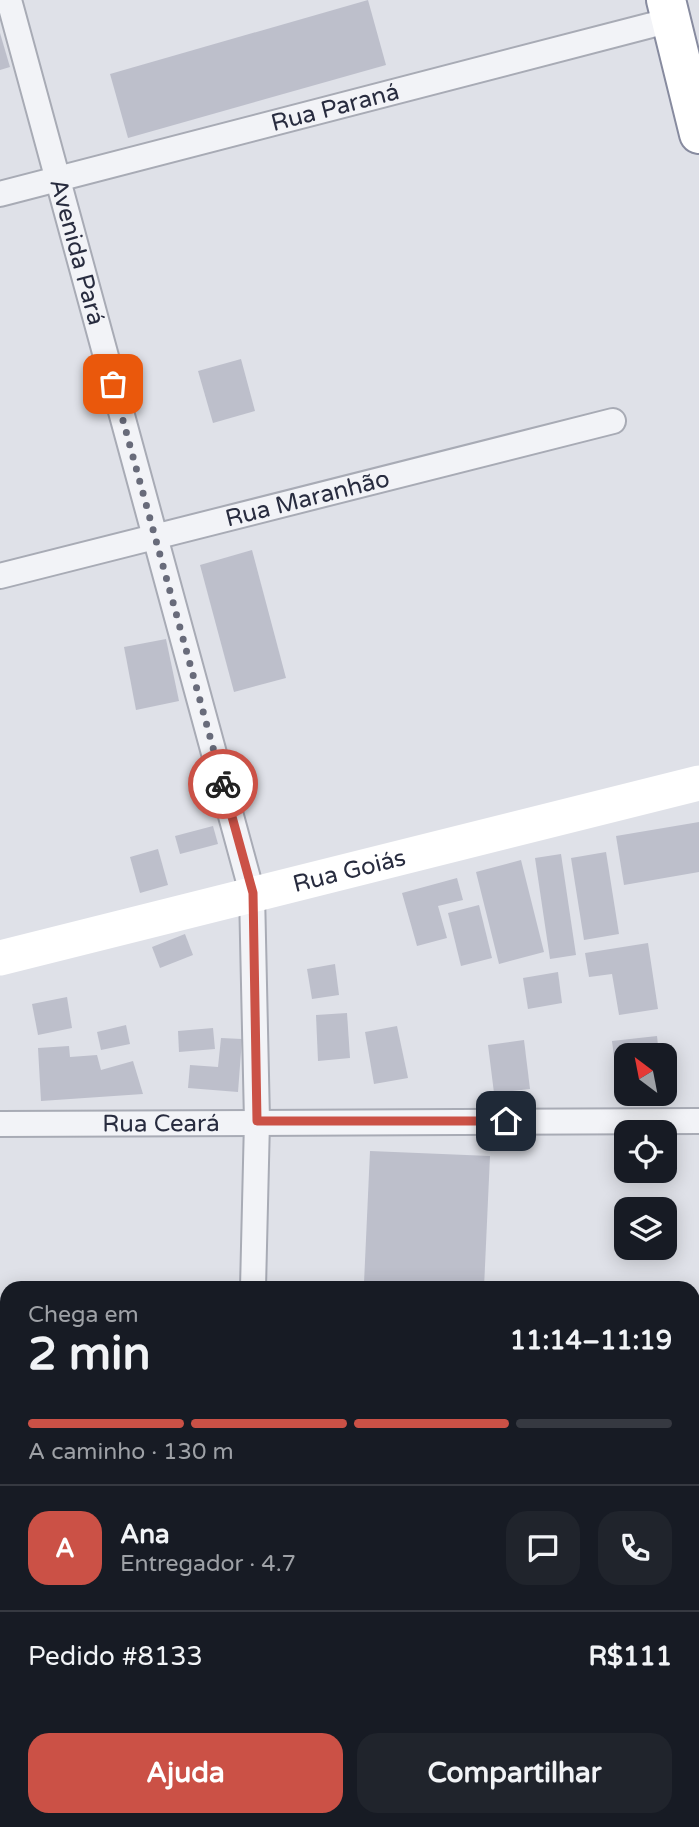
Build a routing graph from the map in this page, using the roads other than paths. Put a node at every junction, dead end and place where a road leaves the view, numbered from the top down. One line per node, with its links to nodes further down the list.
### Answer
1 (9, 0): 4 (street, Avenida Pará)
2 (668, 10): 3 (highway); 4 (street, Rua Paraná)
3 (699, 134)
4 (57, 180): 5 (street, Rua Paraná); 7 (street, Avenida Pará)
5 (0, 194)
6 (613, 421): 7 (street, Rua Maranhão)
7 (155, 537): 8 (street, Rua Maranhão); 10 (street, Avenida Pará)
8 (0, 576)
9 (699, 783): 10 (street, Rua Goiás)
10 (253, 893): 11 (street, Rua Goiás); 12 (street, Avenida Pará)
11 (0, 958)
12 (257, 1121): 13 (street, Rua Ceará); 14 (street, Rua Ceará); 15 (street, Avenida Pará)
13 (699, 1121)
14 (0, 1124)
15 (253, 1281)

